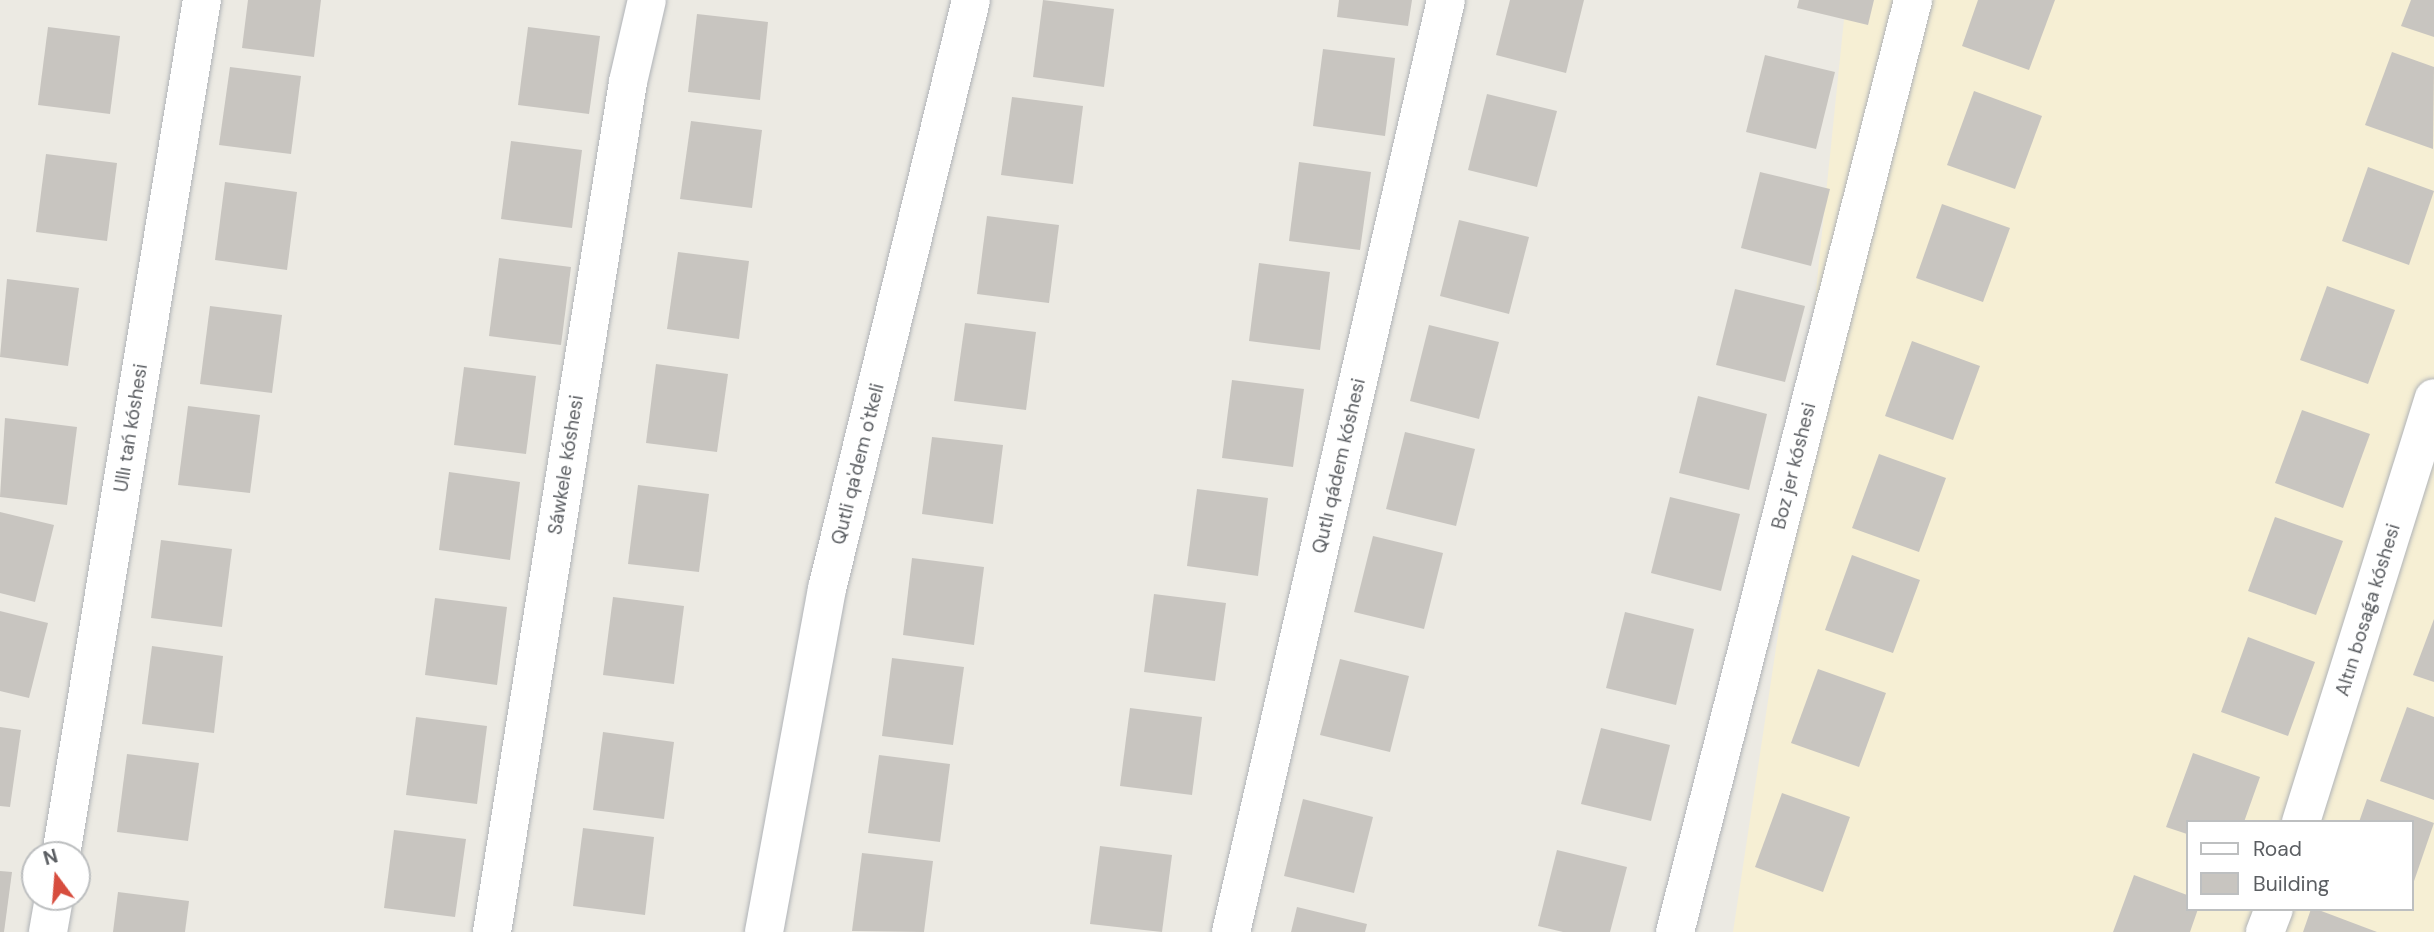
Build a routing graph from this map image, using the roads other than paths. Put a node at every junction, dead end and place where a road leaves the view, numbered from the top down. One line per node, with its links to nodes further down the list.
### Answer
1 (202, 0): 8 (street, Ullı tań kóshesi)
2 (647, 0): 12 (street, Sáwkele kóshesi)
3 (971, 0): 13 (street, Qutli qa'dem o'tkeli)
4 (1446, 0): 14 (street, Qutlı qádem kóshesi)
5 (1913, 0): 15 (street, Boz jer kóshesi)
6 (2434, 398): 7 (street, Altın bosaǵa kóshesi)
7 (2302, 820)
8 (63, 841)
9 (52, 911): 11 (street)
10 (2273, 911): 16 (street)
11 (48, 932)
12 (492, 932)
13 (764, 932)
14 (1231, 932)
15 (1675, 932)
16 (2265, 932)

